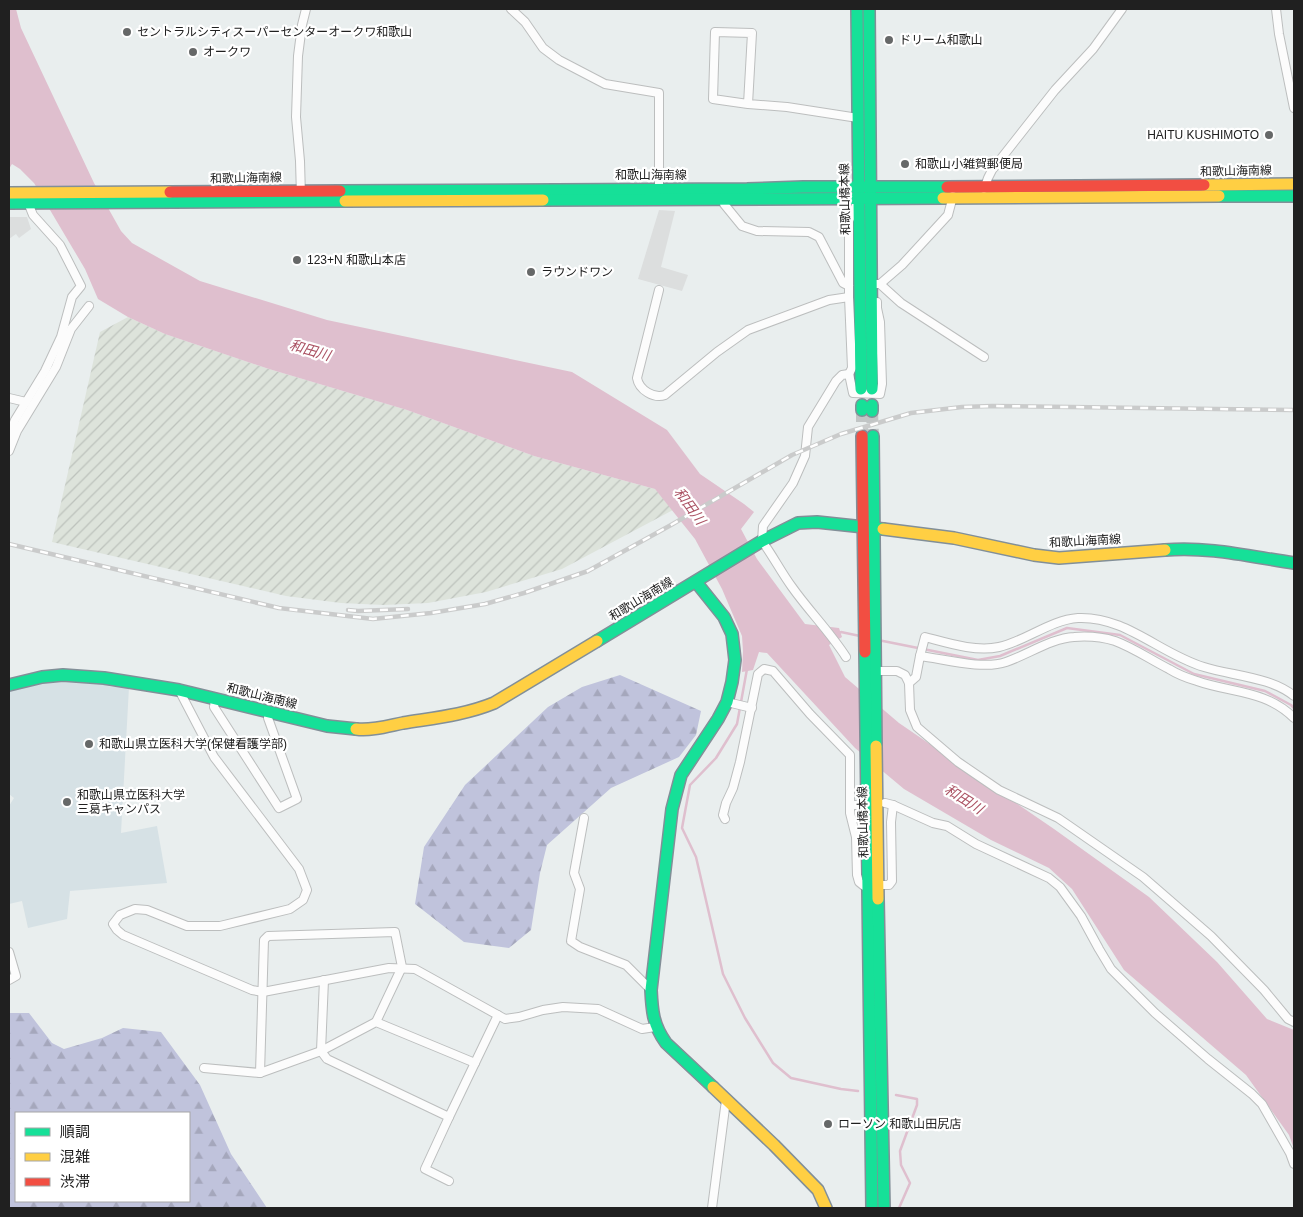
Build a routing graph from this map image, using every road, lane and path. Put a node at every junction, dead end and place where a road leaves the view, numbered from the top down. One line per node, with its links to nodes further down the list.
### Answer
1 (306, 9): 18 (street)
2 (511, 9): 16 (street)
3 (857, 9): 9 (main road, 和歌山橋本線)
4 (869, 9): 12 (main road, 和歌山橋本線)
5 (1122, 9): 14 (street)
6 (1276, 9): 8 (street)
7 (748, 104): 7 (street); 9 (street)
8 (1294, 108)
9 (858, 118): 11 (main road, 和歌山橋本線)
10 (1294, 184): 14 (main road, 和歌山海南線)
11 (859, 186): 12 (main road, 和歌山海南線); 17 (main road, 和歌山海南線); 21 (main road, 和歌山橋本線)
12 (871, 186): 13 (main road, 和歌山海南線); 21 (main road, 和歌山橋本線)
13 (953, 189): 14 (main road, 和歌山海南線); 21 (main road, 和歌山海南線); 23 (street)
14 (985, 192): 19 (main road, 和歌山海南線)
15 (9, 193): 20 (main road, 和歌山海南線)
16 (659, 194): 17 (main road, 和歌山海南線); 18 (main road, 和歌山海南線)
17 (724, 194): 21 (main road, 和歌山海南線); 24 (street)
18 (300, 196): 20 (main road, 和歌山海南線)
19 (1294, 196)
20 (30, 198): 22 (main road, 和歌山海南線); 32 (street)
21 (865, 198): 23 (street); 24 (street); 30 (main road, 和歌山橋本線)
22 (9, 203)
23 (878, 284): 28 (street); 29 (street)
24 (850, 286): 26 (street)
25 (659, 290): 26 (street)
26 (849, 297): 29 (street)
27 (89, 306): 35 (street)
28 (984, 357)
29 (849, 374): 37 (street)
30 (867, 389)
31 (9, 398): 32 (street)
32 (26, 402): 33 (street)
33 (9, 434)
34 (867, 436): 36 (main road, 和歌山橋本線)
35 (9, 451)
36 (868, 527): 37 (main road, 和歌山海南線); 38 (main road, 和歌山海南線); 42 (main road, 和歌山橋本線)
37 (760, 543): 39 (main road, 和歌山海南線); 41 (street)
38 (1294, 563)
39 (696, 582): 48 (main road); 50 (main road, 和歌山海南線)
40 (920, 656): 43 (street); 46 (street); 51 (street)
41 (846, 657)
42 (869, 672): 43 (street); 56 (main road, 和歌山橋本線); 56 (main road, 和歌山橋本線)
43 (909, 683): 65 (street)
44 (9, 685): 45 (main road, 和歌山海南線)
45 (179, 690): 47 (main road, 和歌山海南線); 62 (street)
46 (1294, 696)
47 (215, 699): 50 (main road, 和歌山海南線); 50 (street)
48 (731, 703): 49 (street); 61 (main road)
49 (748, 707): 55 (street); 56 (street)
50 (269, 712)
51 (1294, 718)
52 (885, 803): 53 (street)
53 (894, 805): 56 (street); 73 (street)
54 (584, 818): 61 (street)
55 (725, 819)
56 (873, 886): 77 (main road, 和歌山橋本線); 78 (main road, 和歌山橋本線)
57 (9, 952): 59 (street)
58 (402, 968): 60 (street); 62 (street); 63 (street); 64 (street)
59 (9, 980)
60 (324, 980): 62 (street); 67 (street)
61 (652, 990): 66 (main road)
62 (262, 992): 70 (street)
63 (498, 1015): 66 (street); 68 (street)
64 (376, 1022): 67 (street); 68 (street)
65 (1294, 1022)
66 (655, 1027): 71 (main road)
67 (321, 1051): 70 (street); 72 (street)
68 (475, 1063): 72 (street)
69 (204, 1068): 70 (street)
70 (260, 1073)
71 (726, 1100): 75 (street); 76 (main road)
72 (449, 1117): 74 (street)
73 (1294, 1164)
74 (449, 1182)
75 (712, 1208)
76 (826, 1208)
77 (872, 1208)
78 (884, 1208)

